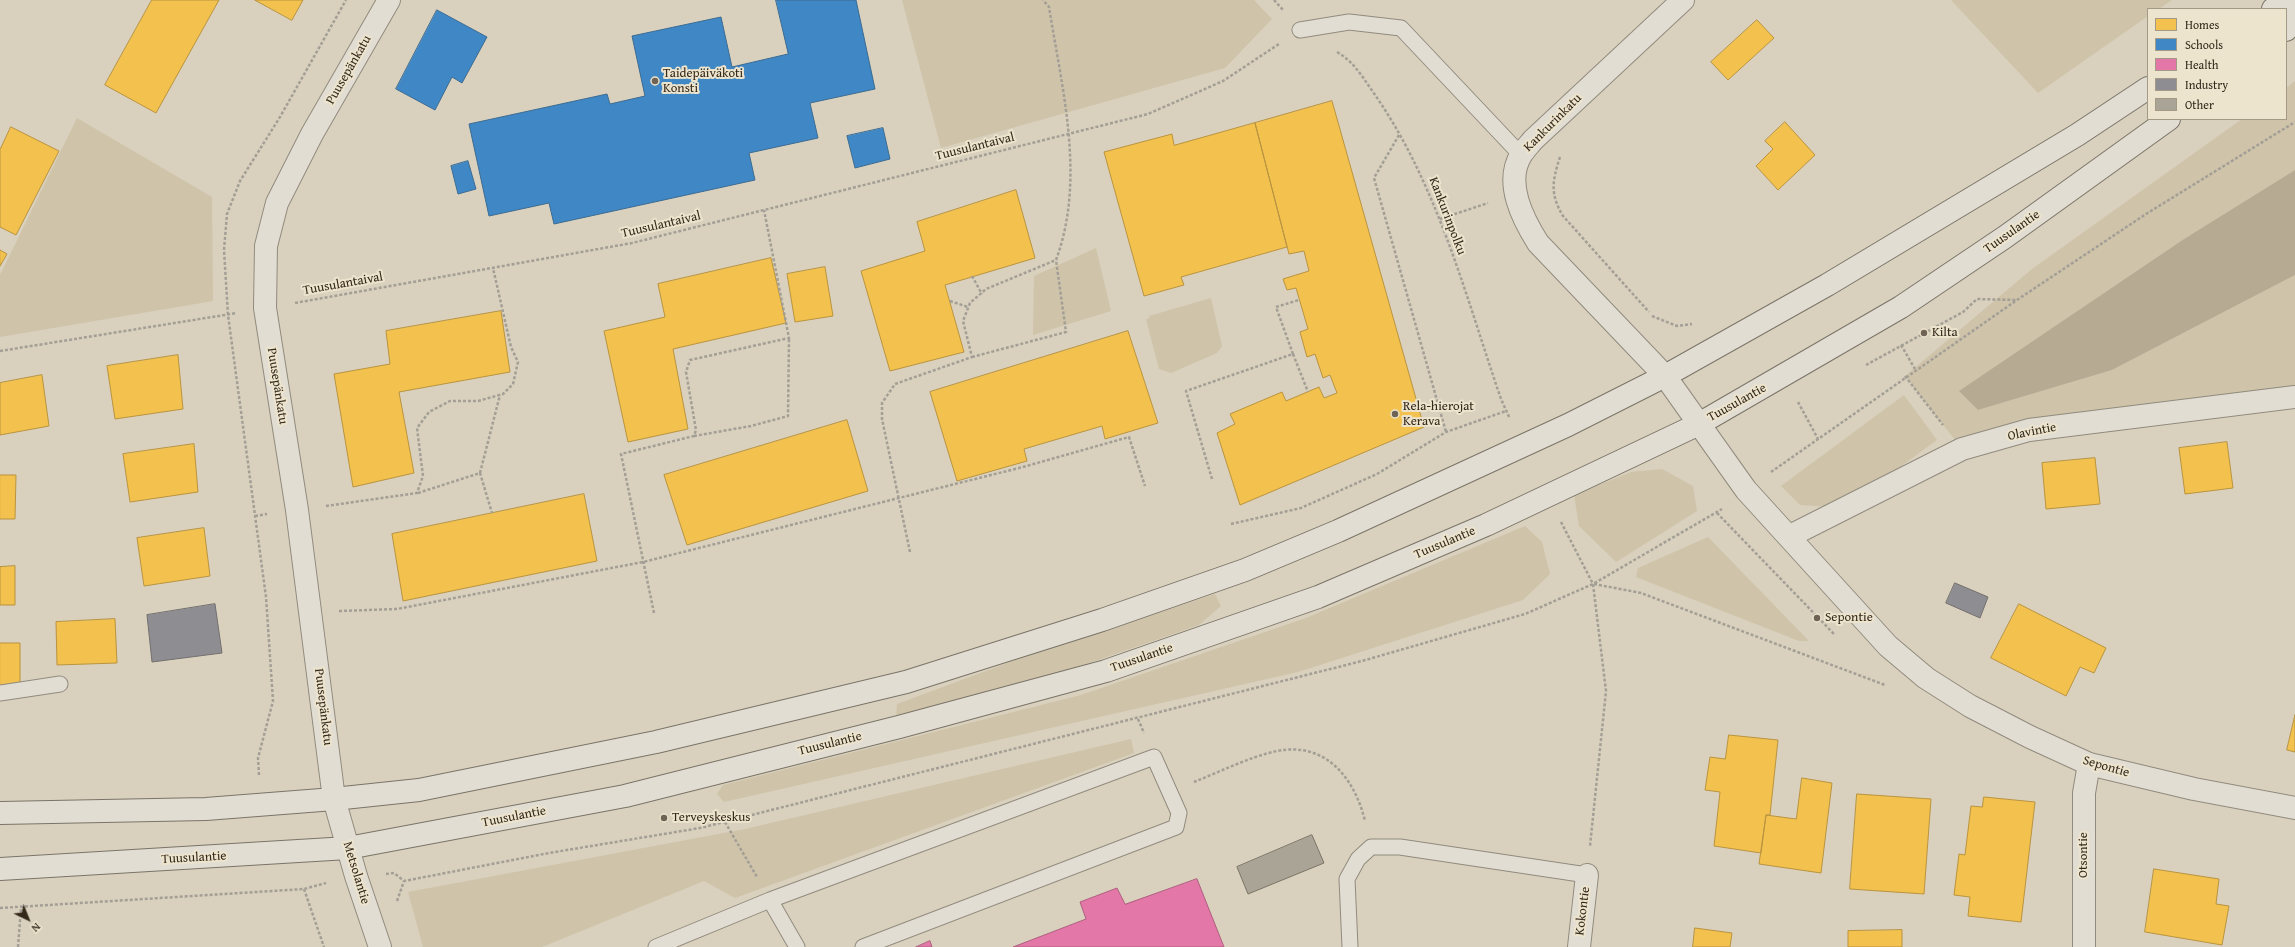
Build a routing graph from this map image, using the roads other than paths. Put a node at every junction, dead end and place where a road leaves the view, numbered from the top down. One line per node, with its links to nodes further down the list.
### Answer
1 (389, 0): 18 (main road, Puusepänkatu)
2 (1683, 0): 10 (main road, Kankurinkatu)
3 (2293, 0): 4 (main road)
4 (2274, 8)
5 (2295, 20): 6 (main road)
6 (2287, 29)
7 (1300, 30): 10 (lane)
8 (2147, 89): 11 (main road)
9 (2168, 120): 13 (main road, Tuusulantie)
10 (1521, 155): 11 (main road, Kankurinkatu)
11 (1665, 376): 13 (main road, Sepontie); 18 (main road)
12 (2295, 397): 14 (main road, Olavintie)
13 (1699, 424): 14 (main road, Sepontie); 21 (main road, Tuusulantie)
14 (1790, 536): 17 (main road, Sepontie)
15 (60, 684): 16 (lane)
16 (0, 693)
17 (2089, 764): 19 (main road, Sepontie); 31 (main road, Otsontie)
18 (334, 799): 20 (main road); 21 (main road, Metsolantie)
19 (2295, 808)
20 (0, 814)
21 (348, 848): 22 (main road, Tuusulantie); 25 (main road, Metsolantie)
22 (0, 869)
23 (1587, 875): 29 (lane); 30 (main road, Kokontie)
24 (770, 900): 26 (lane); 27 (lane); 28 (lane)
25 (380, 947)
26 (656, 947)
27 (797, 947)
28 (863, 947)
29 (1350, 947)
30 (1579, 947)
31 (2084, 947)

